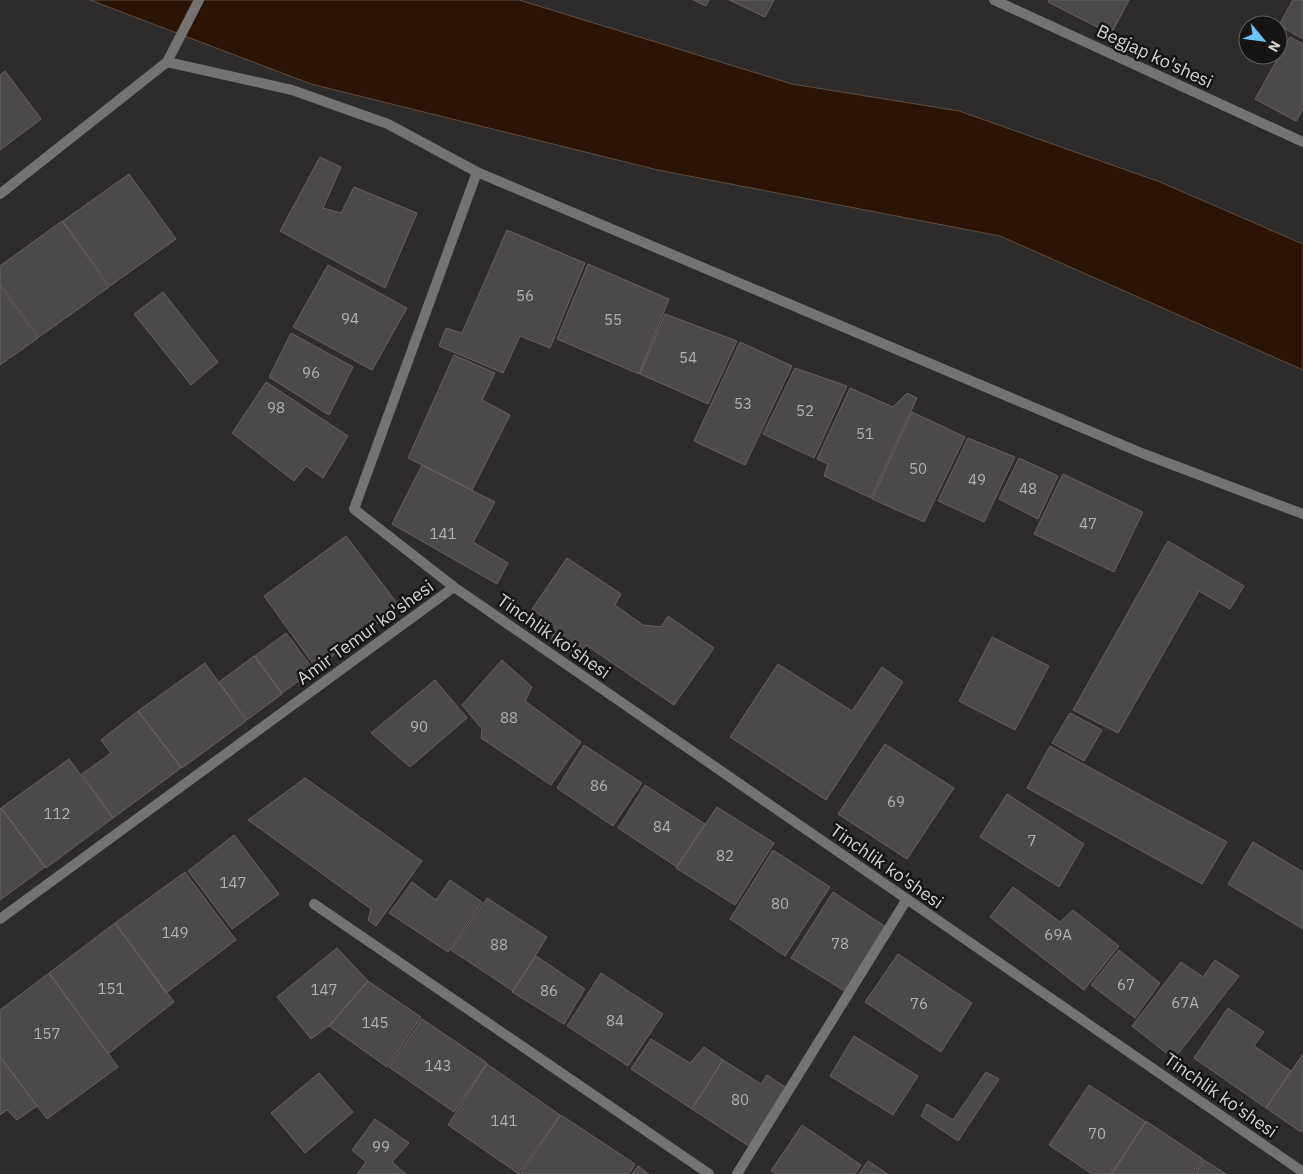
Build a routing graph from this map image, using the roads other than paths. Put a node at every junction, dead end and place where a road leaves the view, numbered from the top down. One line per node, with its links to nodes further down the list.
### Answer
1 (199, 0): 4 (street)
2 (994, 0): 3 (street, Begjap ko'shesi)
3 (1006, 2): 5 (street, Begjap ko'shesi)
4 (167, 62): 6 (street); 7 (street)
5 (1303, 142)
6 (477, 172): 8 (street); 9 (street, Amir Temur ko'shesi)
7 (0, 194)
8 (1303, 514)
9 (454, 587): 10 (street, Tinchlik ko'shesi); 12 (street, Amir Temur ko'shesi)
10 (907, 899): 13 (street, Tinchlik ko'shesi); 15 (street)
11 (314, 904): 14 (street)
12 (0, 919)
13 (1303, 1172)
14 (709, 1174)
15 (737, 1174)

